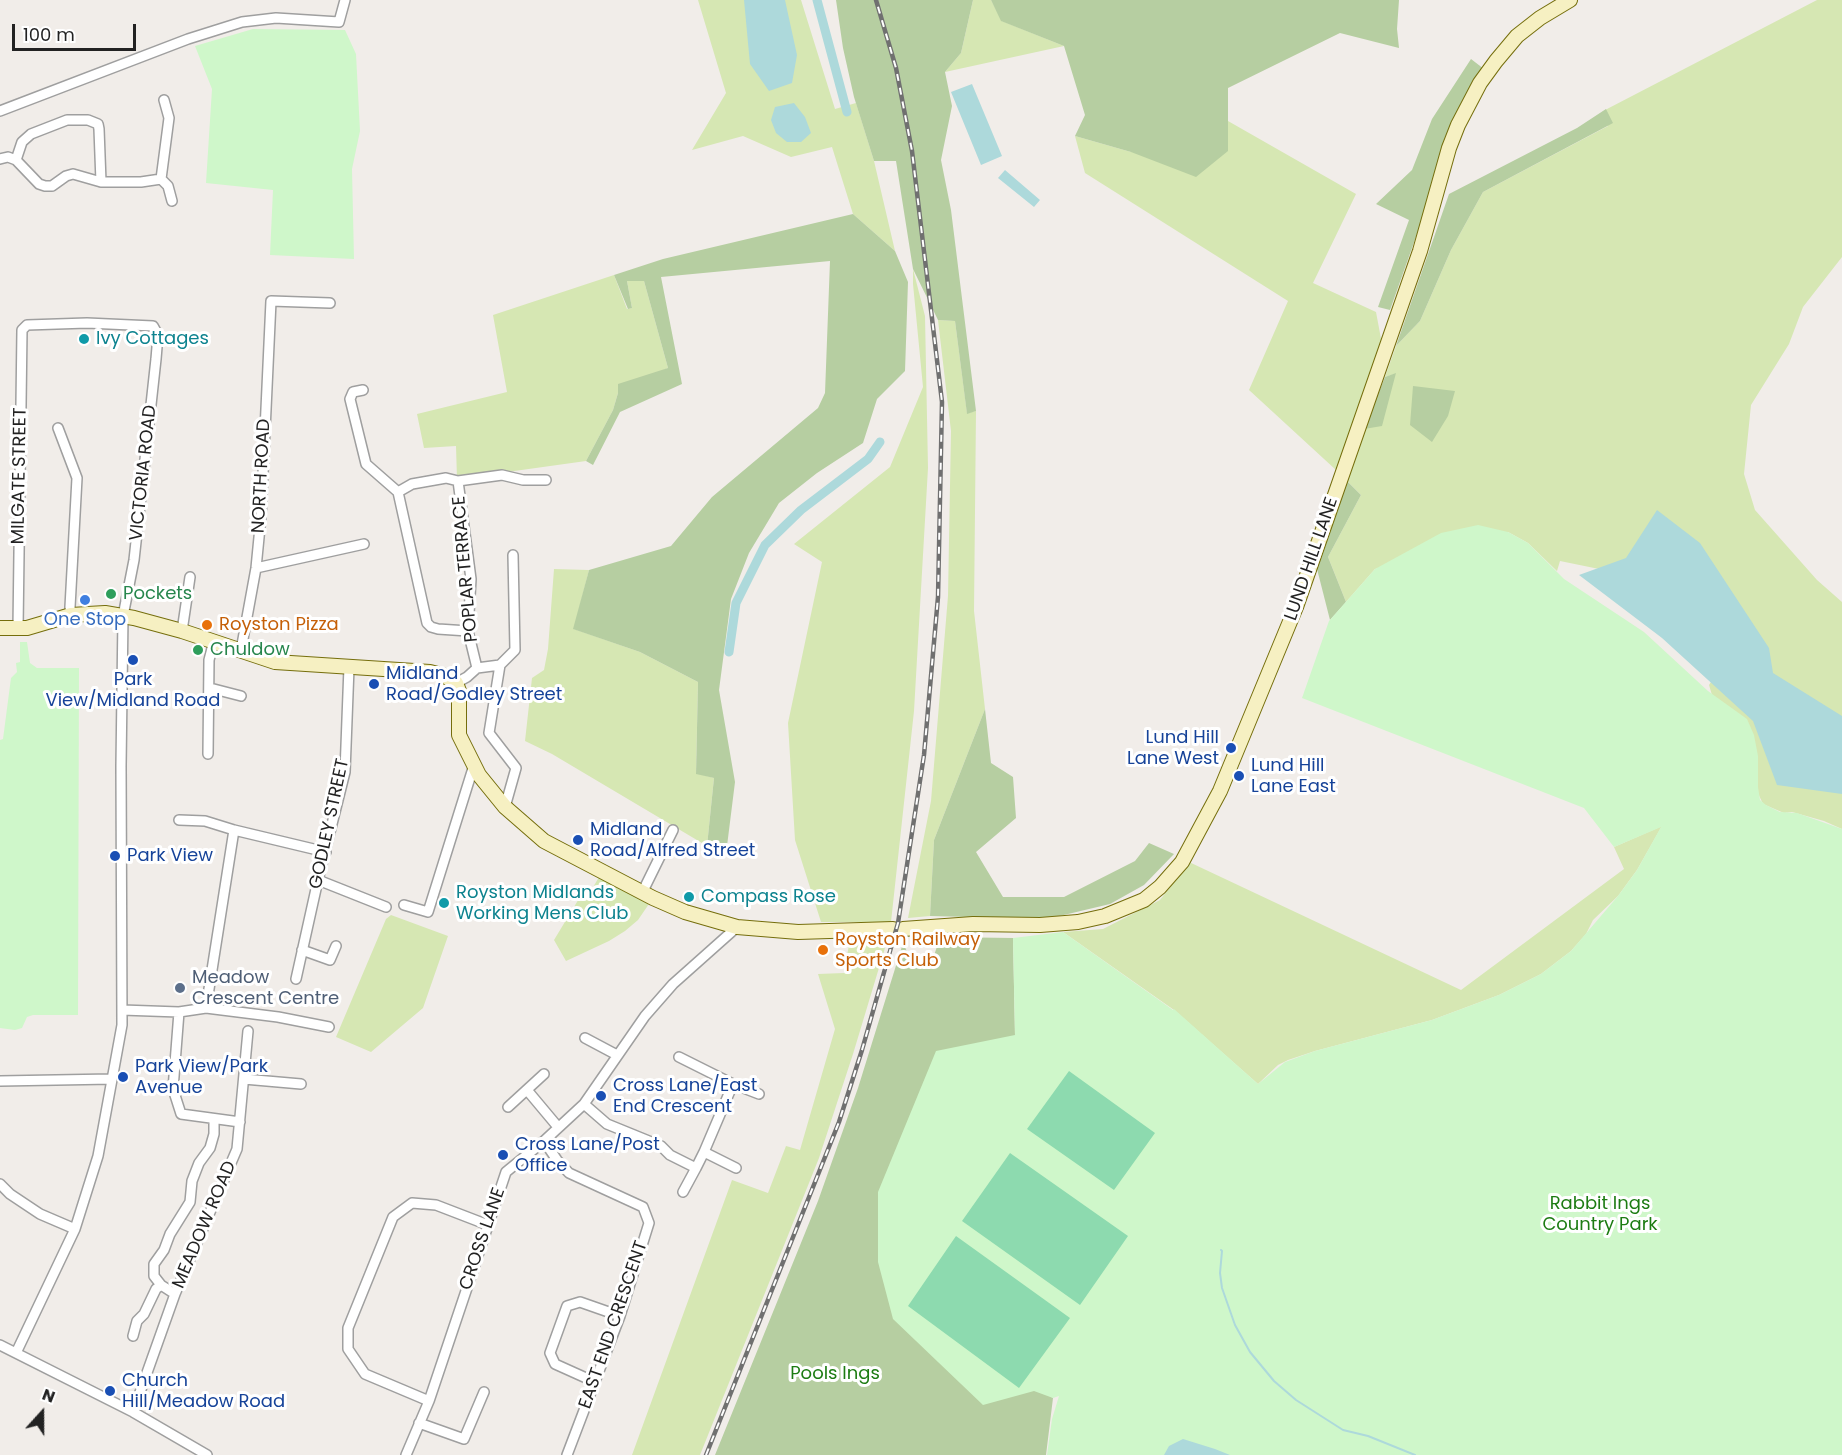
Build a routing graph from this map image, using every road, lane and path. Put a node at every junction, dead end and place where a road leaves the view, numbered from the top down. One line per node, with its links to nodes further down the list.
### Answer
1 (345, 0): 4 (street)
2 (1570, 0): 46 (main road, LUND HILL LANE)
3 (164, 100): 7 (street)
4 (0, 111)
5 (0, 159): 6 (street)
6 (16, 160): 8 (street); 8 (street)
7 (161, 179): 8 (street); 9 (street)
8 (101, 182)
9 (172, 201)
10 (330, 303): 19 (street, NORTH ROAD)
11 (27, 326): 22 (street, VICTORIA ROAD); 24 (street, MILGATE STREET)
12 (363, 390): 16 (street)
13 (58, 428): 21 (street)
14 (546, 480): 15 (street)
15 (458, 481): 16 (street); 26 (street, POPLAR TERRACE)
16 (398, 492): 26 (street)
17 (364, 544): 19 (street)
18 (513, 555): 29 (street)
19 (256, 568): 28 (street, NORTH ROAD)
20 (190, 577): 25 (street)
21 (71, 615): 22 (main road); 24 (main road)
22 (123, 616): 25 (main road); 51 (street)
23 (0, 628): 24 (main road)
24 (18, 628)
25 (182, 631): 27 (main road)
26 (468, 631): 31 (street, POPLAR TERRACE)
27 (214, 641): 28 (main road); 33 (street)
28 (241, 650): 30 (main road)
29 (500, 665): 31 (street); 37 (street)
30 (349, 667): 32 (main road); 41 (street, GODLEY STREET)
31 (477, 668): 32 (street, POPLAR TERRACE)
32 (456, 682): 36 (main road, LUND HILL LANE)
33 (210, 688): 34 (street); 35 (street)
34 (241, 696)
35 (208, 754)
36 (474, 765): 37 (main road, LUND HILL LANE); 44 (street)
37 (505, 807): 43 (main road, LUND HILL LANE)
38 (179, 820): 39 (street)
39 (234, 830): 41 (street); 50 (street)
40 (673, 830): 43 (street)
41 (326, 852): 42 (street, GODLEY STREET)
42 (318, 880): 45 (street); 48 (street, GODLEY STREET)
43 (642, 893): 46 (main road, LUND HILL LANE)
44 (404, 905)
45 (386, 908)
46 (737, 927): 56 (street, CROSS LANE)
47 (336, 946): 48 (street)
48 (302, 950): 49 (street, GODLEY STREET)
49 (296, 979)
50 (206, 1008): 52 (street); 53 (street)
51 (122, 1010): 52 (street); 59 (street)
52 (178, 1012): 68 (street)
53 (328, 1027)
54 (248, 1031): 60 (street, MEADOW ROAD)
55 (585, 1038): 56 (street)
56 (617, 1055): 66 (street, CROSS LANE)
57 (679, 1057): 63 (street)
58 (544, 1074): 64 (street)
59 (112, 1079): 61 (street); 78 (street)
60 (244, 1079): 62 (street); 69 (street, MEADOW ROAD)
61 (0, 1082)
62 (301, 1084)
63 (733, 1084): 65 (street); 72 (street)
64 (527, 1090): 67 (street); 70 (street)
65 (759, 1094)
66 (584, 1104): 70 (street, CROSS LANE); 73 (street)
67 (508, 1107)
68 (214, 1119): 69 (street); 79 (street)
69 (240, 1122): 80 (street, MEADOW ROAD)
70 (558, 1127): 71 (street, CROSS LANE)
71 (544, 1141): 77 (street, CROSS LANE); 81 (street, EAST END CRESCENT)
72 (704, 1152): 73 (street); 74 (street)
73 (696, 1168): 76 (street)
74 (736, 1168)
75 (0, 1184): 78 (street)
76 (683, 1192)
77 (488, 1225): 87 (street, CROSS LANE); 87 (street)
78 (75, 1229): 84 (street)
79 (161, 1285): 80 (street); 82 (street)
80 (175, 1294): 88 (street, MEADOW ROAD)
81 (620, 1316): 85 (street, EAST END CRESCENT); 85 (street)
82 (133, 1336)
83 (0, 1345): 84 (street)
84 (16, 1353): 88 (street)
85 (595, 1382): 92 (street, EAST END CRESCENT)
86 (484, 1392): 89 (street)
87 (429, 1401): 89 (street, CROSS LANE)
88 (133, 1413): 90 (street)
89 (419, 1424): 91 (street, CROSS LANE)
90 (207, 1455)
91 (406, 1455)
92 (567, 1455)

